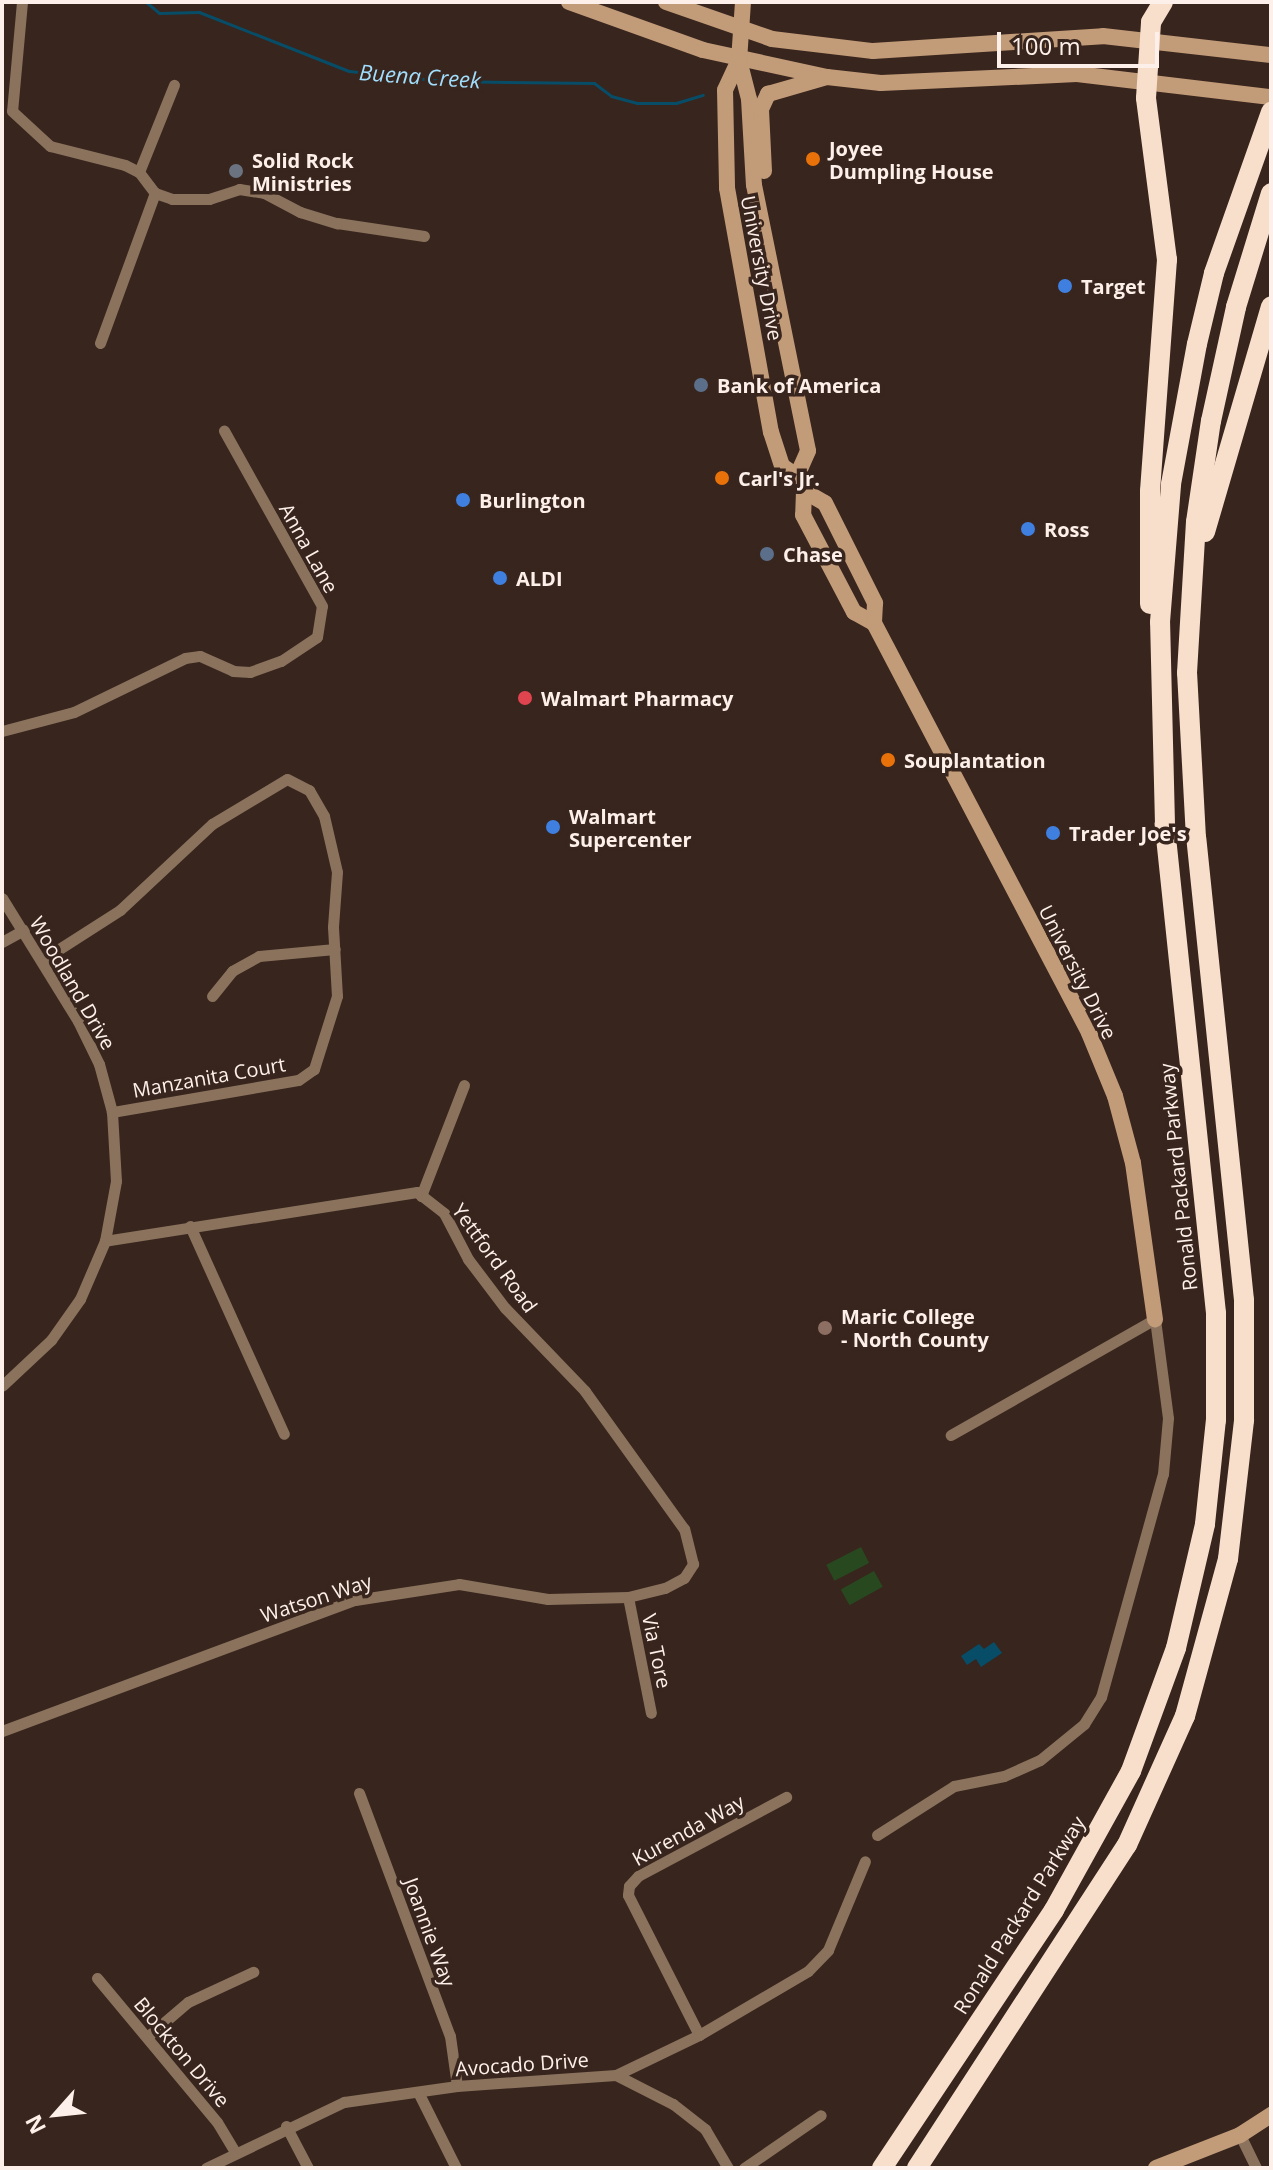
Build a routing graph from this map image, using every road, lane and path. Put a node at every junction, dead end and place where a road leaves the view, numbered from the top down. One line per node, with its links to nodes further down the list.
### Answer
1 (22, 2): 15 (street)
2 (569, 2): 9 (street)
3 (666, 2): 6 (street)
4 (743, 2): 6 (street, University Drive)
5 (1163, 2): 7 (highway)
6 (742, 27): 7 (street); 9 (street, University Drive)
7 (1151, 40): 8 (street); 11 (highway)
8 (1271, 55)
9 (739, 60): 10 (street); 18 (street, University Drive); 23 (street, University Drive)
10 (827, 77): 11 (street); 18 (street)
11 (1149, 82): 13 (street); 27 (highway)
12 (174, 85): 15 (street)
13 (1271, 97)
14 (1268, 120): 27 (highway, Ronald Packard Parkway)
15 (139, 172): 16 (street)
16 (155, 193): 19 (street); 21 (street)
17 (1271, 193): 24 (highway)
18 (758, 203): 23 (street, University Drive)
19 (424, 236)
20 (1271, 306): 24 (highway)
21 (100, 343)
22 (224, 431): 26 (street, Anna Lane)
23 (801, 484): 25 (street, University Drive); 25 (street, University Drive)
24 (1192, 563): 69 (highway)
25 (874, 623): 39 (street, University Drive)
26 (2, 731)
27 (1160, 731): 68 (highway, Ronald Packard Parkway)
28 (2, 898): 29 (street, Woodland Drive)
29 (24, 930): 30 (street); 32 (street, Woodland Drive)
30 (2, 942)
31 (335, 949): 32 (street, Manzanita Court); 33 (street); 35 (street, Manzanita Court)
32 (42, 960): 35 (street, Woodland Drive)
33 (212, 996)
34 (464, 1085): 36 (street)
35 (112, 1112): 38 (street, Woodland Drive)
36 (421, 1196): 37 (street); 43 (street, Yettford Road)
37 (190, 1226): 38 (street); 41 (street)
38 (105, 1241): 40 (street, Woodland Drive)
39 (1155, 1319): 42 (street); 49 (street, University Drive)
40 (2, 1386)
41 (284, 1434)
42 (951, 1435)
43 (693, 1564): 44 (street, Watson Way)
44 (628, 1597): 45 (street, Via Tore); 46 (street, Watson Way)
45 (651, 1713)
46 (2, 1731)
47 (359, 1793): 56 (street, Joannie Way)
48 (786, 1797): 53 (street, Kurenda Way)
49 (877, 1835)
50 (865, 1861): 53 (street, Avocado Drive)
51 (253, 1972): 54 (street)
52 (97, 1978): 54 (street, Blockton Drive)
53 (699, 2035): 55 (street, Avocado Drive)
54 (147, 2037): 62 (street, Blockton Drive)
55 (616, 2075): 56 (street, Avocado Drive); 66 (street)
56 (457, 2086): 57 (street, Avocado Drive)
57 (418, 2092): 60 (street, Avocado Drive); 65 (street)
58 (821, 2115): 67 (street)
59 (1271, 2115): 61 (street)
60 (286, 2126): 62 (street, Avocado Drive); 64 (street)
61 (1240, 2135): 70 (street); 71 (street)
62 (235, 2152): 63 (street, Avocado Drive)
63 (206, 2168)
64 (308, 2168)
65 (456, 2168)
66 (728, 2168)
67 (744, 2168)
68 (882, 2168)
69 (917, 2168)
70 (1156, 2168)
71 (1256, 2168)

